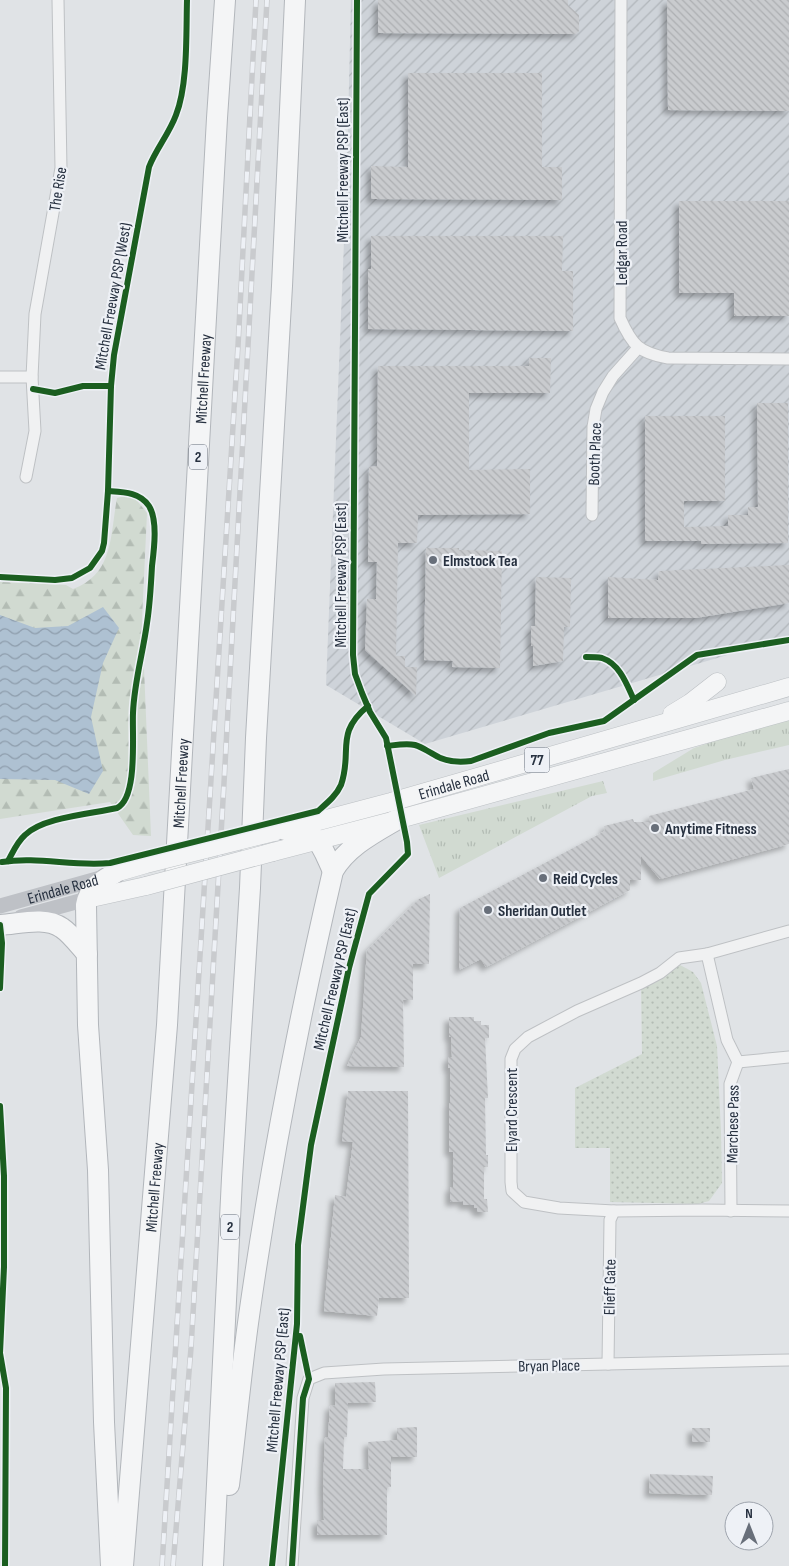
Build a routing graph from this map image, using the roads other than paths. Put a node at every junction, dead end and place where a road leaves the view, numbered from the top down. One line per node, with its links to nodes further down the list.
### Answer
1 (58, 0): 8 (street, The Rise)
2 (225, 0): 34 (highway, Mitchell Freeway / 2)
3 (295, 0): 35 (highway, 2)
4 (621, 0): 5 (street, Ledgar Road)
5 (638, 348): 6 (street); 10 (street, Booth Place)
6 (789, 359)
7 (0, 377): 8 (street)
8 (32, 377): 9 (street, The Rise)
9 (26, 478)
10 (592, 515)
11 (717, 682): 14 (main road)
12 (789, 687): 14 (main road, Erindale Road / 77)
13 (789, 711): 15 (main road, Erindale Road / 77)
14 (652, 726): 16 (main road, Erindale Road / 77)
15 (396, 820): 17 (main road, Erindale Road / 77); 18 (highway)
16 (280, 831): 17 (highway); 19 (main road, Erindale Road / 77, bridge)
17 (318, 841): 18 (highway); 20 (main road, Erindale Road / 77, bridge)
18 (332, 871): 36 (highway)
19 (115, 874): 20 (highway); 21 (main road, Erindale Road / 77)
20 (87, 899): 22 (main road, Erindale Road / 77); 24 (highway)
21 (0, 906)
22 (0, 924): 24 (highway)
23 (789, 931): 25 (street, Elyard Crescent)
24 (86, 954): 33 (highway)
25 (707, 954): 27 (street, Marchese Pass); 29 (street, Elyard Crescent)
26 (789, 1057): 27 (street)
27 (738, 1062): 28 (street, Marchese Pass)
28 (731, 1210): 29 (street, Elyard Crescent); 30 (street, Elyard Crescent)
29 (614, 1211): 32 (street, Elieff Gate)
30 (789, 1211)
31 (789, 1360): 32 (street, Bryan Place)
32 (608, 1364): 37 (street, Bryan Place)
33 (111, 1566)
34 (122, 1566)
35 (213, 1566)
36 (219, 1566)
37 (292, 1566)

